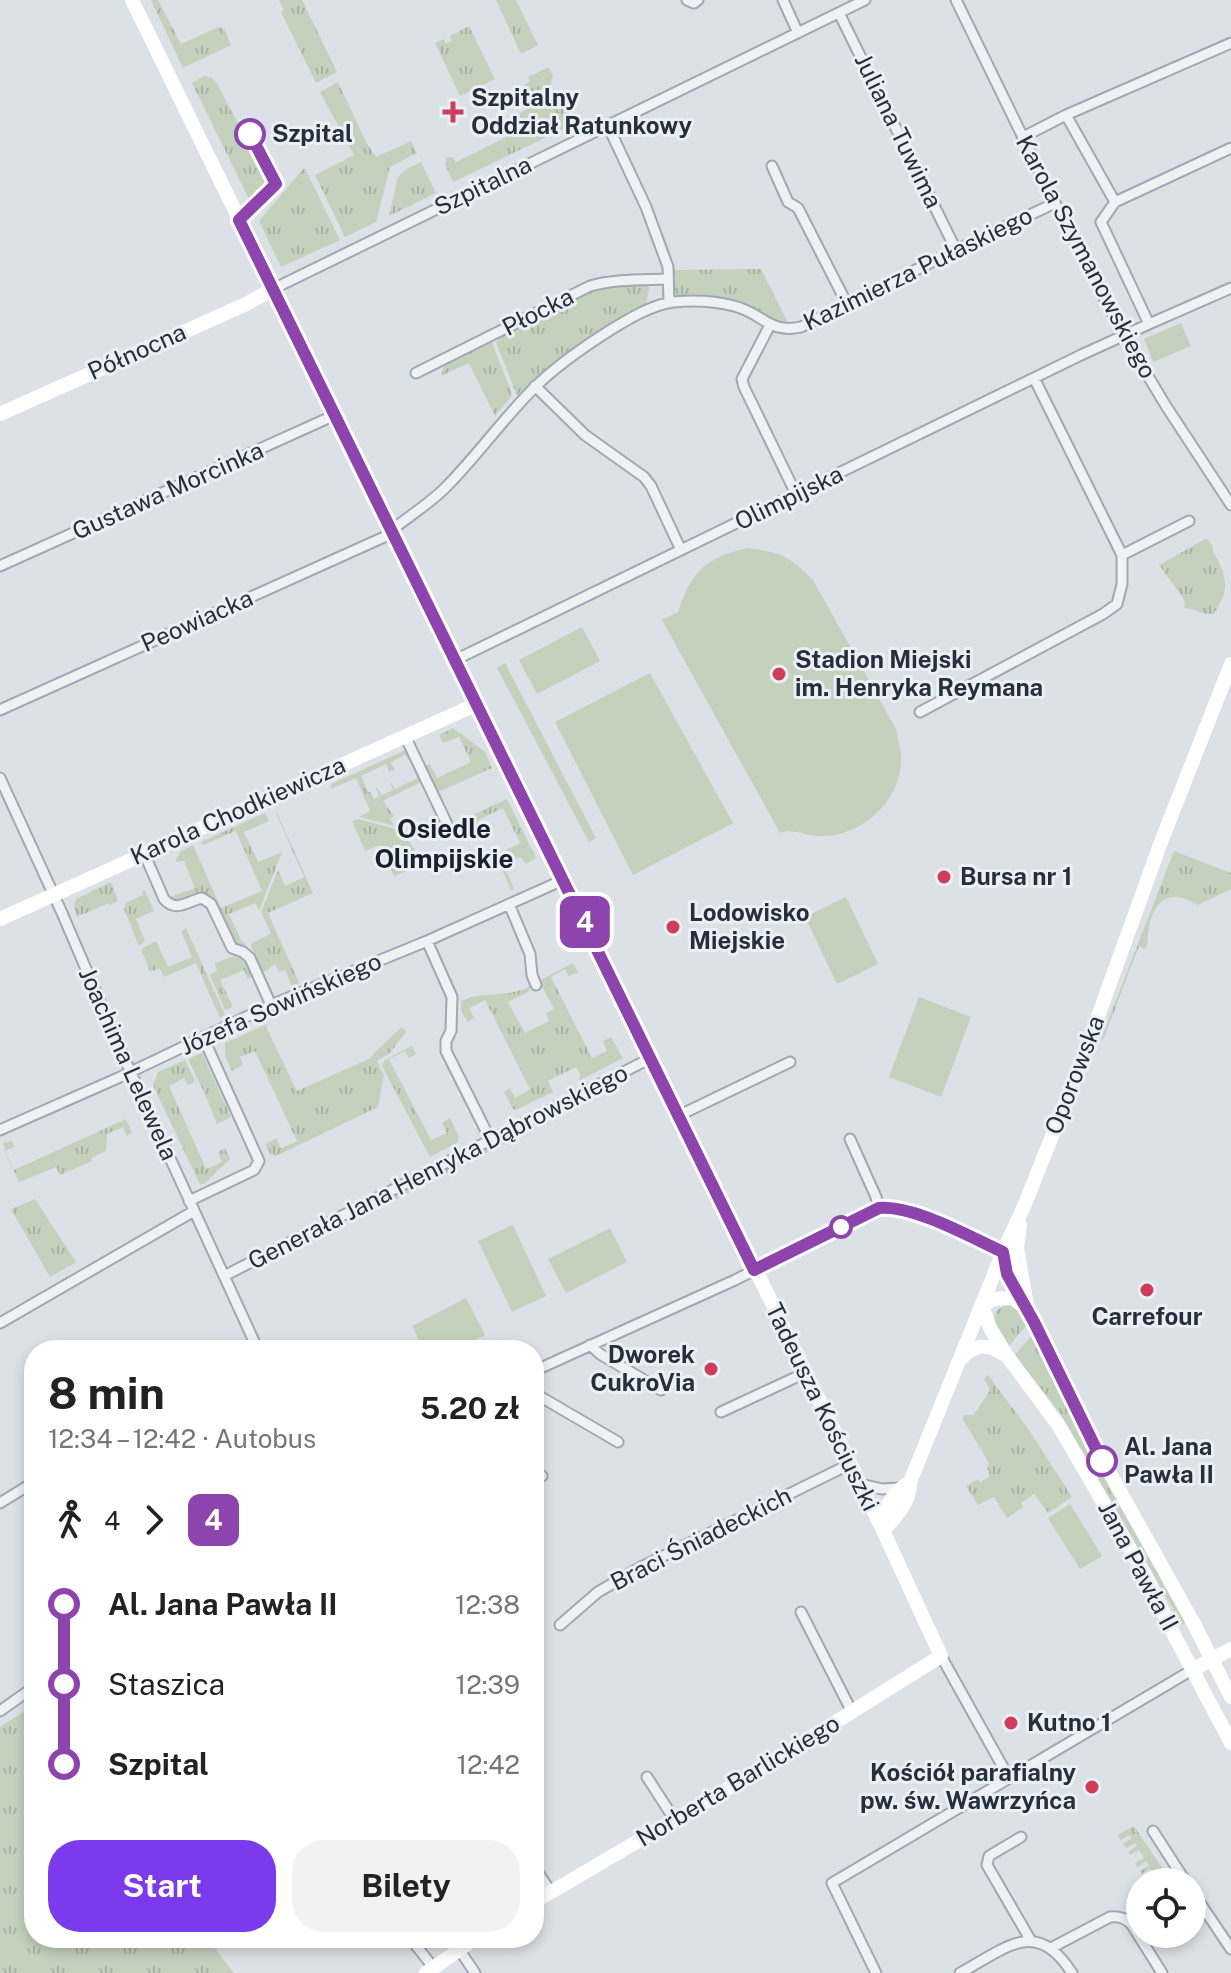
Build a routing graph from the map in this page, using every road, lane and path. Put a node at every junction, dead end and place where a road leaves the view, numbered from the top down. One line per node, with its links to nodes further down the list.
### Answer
1 (132, 0): 20 (street, Tadeusza Kościuszki)
2 (687, 0): 3 (street)
3 (698, 0)
4 (783, 0): 8 (street)
5 (865, 0): 7 (street, Szpitalna)
6 (956, 0): 12 (street, Karola Szymanowskiego)
7 (839, 13): 8 (street, Szpitalna); 17 (street, Juliana Tuwima)
8 (798, 33): 11 (street, Szpitalna)
9 (1231, 43): 10 (street)
10 (1066, 115): 12 (street); 15 (street)
11 (608, 126): 18 (street); 20 (street, Szpitalna)
12 (1023, 137): 16 (street, Karola Szymanowskiego)
13 (1231, 148): 15 (street)
14 (772, 166): 22 (street)
15 (1115, 202): 23 (street)
16 (1055, 203): 17 (street, Kazimierza Pułaskiego); 25 (street, Karola Szymanowskiego)
17 (956, 250): 22 (street, Kazimierza Pułaskiego)
18 (667, 279): 21 (street); 26 (street, Płocka)
19 (1231, 288): 23 (street, Olimpijska)
20 (273, 289): 29 (street, Północna); 30 (street, Tadeusza Kościuszki)
21 (669, 303): 24 (street, Kazimierza Pułaskiego); 28 (street, Kazimierza Pułaskiego)
22 (847, 304): 24 (street, Kazimierza Pułaskiego)
23 (1149, 324): 25 (street, Olimpijska)
24 (770, 325): 31 (street)
25 (1124, 336): 27 (street, Olimpijska); 32 (street, Karola Szymanowskiego)
26 (416, 373)
27 (1034, 378): 31 (street, Olimpijska); 36 (street)
28 (535, 386): 34 (street, Kazimierza Pułaskiego); 35 (street)
29 (0, 414)
30 (335, 415): 34 (street, Tadeusza Kościuszki); 37 (street, Gustawa Morcinka)
31 (796, 494): 35 (street, Olimpijska)
32 (1231, 505)
33 (1189, 521): 36 (street)
34 (392, 531): 38 (street, Tadeusza Kościuszki); 41 (street, Peowiacka)
35 (681, 550): 38 (street, Olimpijska)
36 (1122, 555): 42 (street)
37 (0, 566)
38 (455, 660): 40 (street, Tadeusza Kościuszki)
39 (1231, 664): 63 (street, Oporowska)
40 (477, 704): 43 (street, Karola Chodkiewicza); 47 (street, Tadeusza Kościuszki)
41 (0, 710)
42 (920, 712)
43 (405, 736): 45 (street); 46 (street, Karola Chodkiewicza)
44 (0, 778): 48 (street, Joachima Lelewela)
45 (447, 824)
46 (144, 853): 48 (street, Karola Chodkiewicza); 53 (street)
47 (563, 880): 49 (street, Józefa Sowińskiego); 55 (street, Tadeusza Kościuszki)
48 (54, 895): 50 (street, Karola Chodkiewicza); 57 (street, Joachima Lelewela)
49 (509, 904): 51 (street, Józefa Sowińskiego); 52 (street)
50 (0, 919)
51 (427, 941): 53 (street, Józefa Sowińskiego); 60 (street)
52 (536, 985)
53 (271, 1005): 54 (street, Józefa Sowińskiego)
54 (203, 1037): 57 (street, Józefa Sowińskiego); 62 (street)
55 (651, 1058): 58 (street, Tadeusza Kościuszki); 60 (street, Generała Jana Henryka Dąbrowskiego)
56 (790, 1062): 58 (street)
57 (130, 1072): 59 (street, Józefa Sowińskiego); 62 (street, Joachima Lelewela)
58 (680, 1115): 67 (street, Tadeusza Kościuszki)
59 (0, 1130)
60 (490, 1139): 68 (street, Generała Jana Henryka Dąbrowskiego)
61 (850, 1139): 64 (street)
62 (189, 1201): 65 (street, Joachima Lelewela)
63 (1025, 1204): 66 (street, Oporowska); 70 (street, Jana Pawła II)
64 (879, 1208): 66 (street); 67 (street)
65 (194, 1211): 68 (street, Joachima Lelewela); 71 (street)
66 (1003, 1252): 69 (street, Oporowska); 70 (street, Jana Pawła II)
67 (754, 1270): 73 (street); 77 (street, Tadeusza Kościuszki)
68 (224, 1276): 72 (street, Joachima Lelewela)
69 (982, 1306): 70 (street); 74 (street, Jana Pawła II); 75 (street, Oporowska)
70 (1029, 1311): 92 (street, Jana Pawła II)
71 (0, 1323)
72 (251, 1340)
73 (590, 1345): 76 (street); 78 (street)
74 (1007, 1356): 75 (street); 93 (street, Jana Pawła II)
75 (957, 1364): 84 (street, Oporowska)
76 (544, 1366)
77 (805, 1373): 80 (street); 82 (street, Tadeusza Kościuszki)
78 (661, 1390)
79 (544, 1399): 81 (street)
80 (721, 1412)
81 (618, 1442)
82 (850, 1464): 83 (street, Tadeusza Kościuszki); 89 (street, Braci Śniadeckich)
83 (860, 1484): 84 (street); 87 (street, Tadeusza Kościuszki)
84 (905, 1485): 87 (street, Oporowska)
85 (24, 1488): 86 (street)
86 (0, 1503)
87 (881, 1528): 91 (street, Tadeusza Kościuszki)
88 (801, 1612): 97 (street)
89 (560, 1625)
90 (1231, 1649): 92 (street)
91 (941, 1656): 97 (street, Norberta Barlickiego); 100 (street, Tadeusza Kościuszki)
92 (1213, 1659): 93 (street); 95 (street, Jana Pawła II)
93 (1192, 1670): 98 (street, Jana Pawła II); 100 (street)
94 (24, 1694): 96 (street)
95 (1231, 1697)
96 (0, 1711)
97 (852, 1712): 101 (street, Norberta Barlickiego)
98 (1231, 1743)
99 (647, 1777): 101 (street)
100 (1009, 1778): 116 (street)
101 (674, 1819): 106 (street, Norberta Barlickiego)
102 (1153, 1831): 104 (street)
103 (1021, 1837): 109 (street)
104 (1177, 1868)
105 (544, 1882): 106 (street)
106 (551, 1892): 107 (street, Norberta Barlickiego)
107 (544, 1896)
108 (1206, 1912): 113 (street)
109 (1031, 1941): 111 (street); 117 (street)
110 (416, 1948): 114 (street)
111 (1051, 1948): 118 (street); 119 (street)
112 (459, 1949): 114 (street); 115 (street)
113 (1231, 1949)
114 (429, 1970)
115 (475, 1973)
116 (876, 1973)
117 (960, 1973)
118 (1072, 1973)
119 (1162, 1973)

